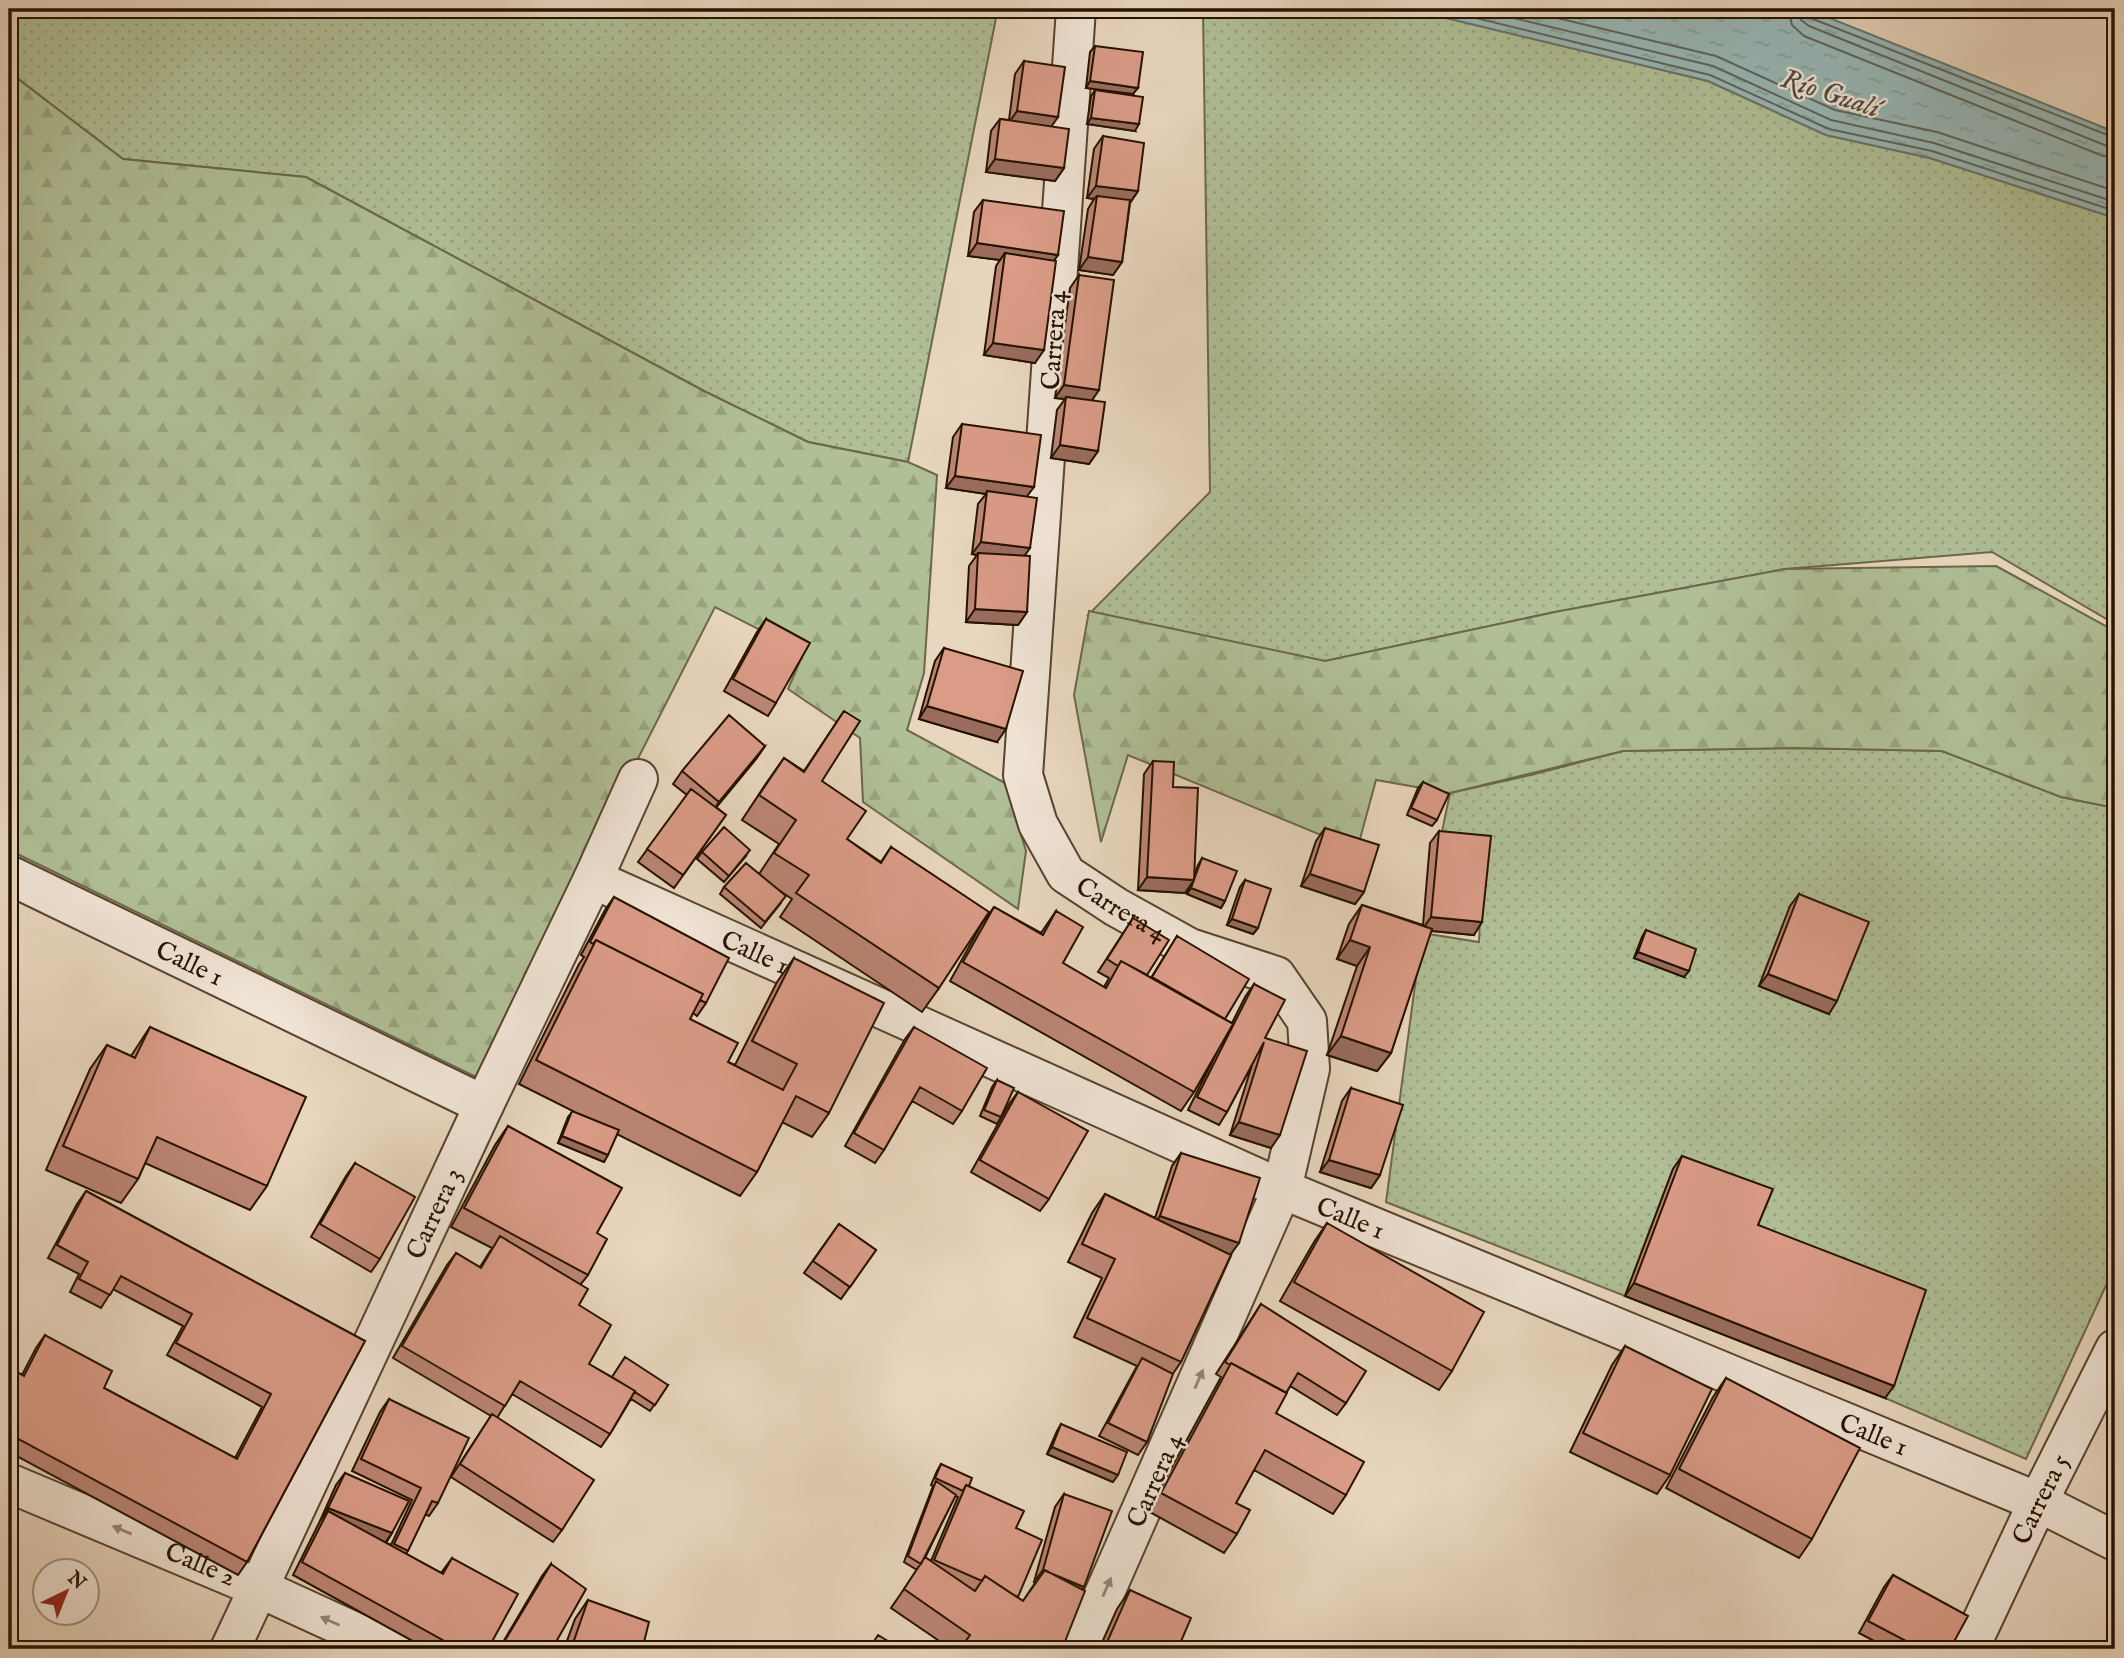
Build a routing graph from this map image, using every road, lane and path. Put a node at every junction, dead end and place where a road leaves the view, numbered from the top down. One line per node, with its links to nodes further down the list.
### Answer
1 (1076, 9): 6 (street, Carrera 4)
2 (638, 779): 4 (street, Carrera 3)
3 (9, 875): 5 (street, Calle 1)
4 (593, 879): 5 (street, Carrera 3); 6 (street, Calle 1)
5 (484, 1105): 11 (street, Carrera 3)
6 (1282, 1189): 9 (street, Calle 1); 14 (street, Carrera 4, one-way to 6)
7 (2115, 1349): 9 (street, Carrera 5)
8 (9, 1483): 11 (street, Calle 2, one-way to 8)
9 (2038, 1502): 10 (street, Calle 1); 15 (street, Carrera 5)
10 (2115, 1541)
11 (258, 1588): 12 (street, Carrera 3); 13 (street, Calle 2, one-way to 11)
12 (230, 1649)
13 (392, 1649)
14 (1080, 1649)
15 (1969, 1649)

